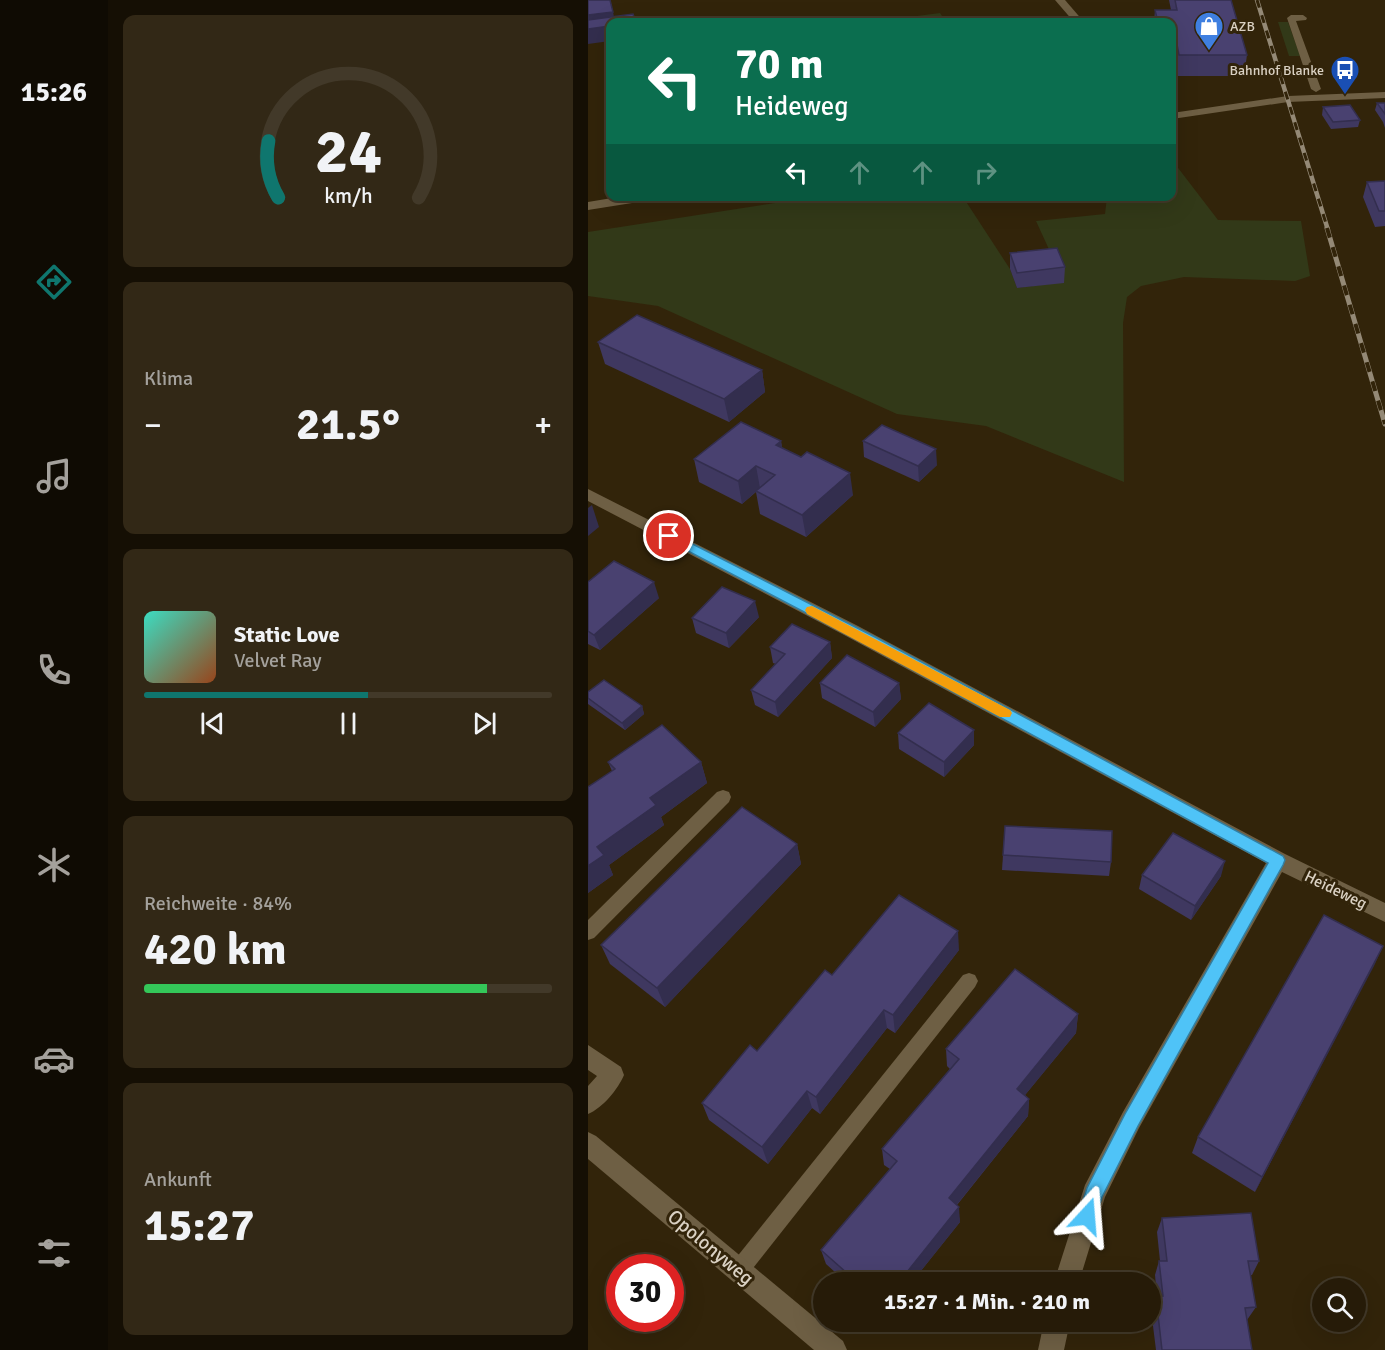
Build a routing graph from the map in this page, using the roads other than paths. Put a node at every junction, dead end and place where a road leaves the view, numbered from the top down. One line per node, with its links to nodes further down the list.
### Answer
1 (1060, 0): 2 (street)
2 (1076, 18)
3 (1303, 18): 4 (lane)
4 (1316, 89)
5 (1385, 95): 6 (street)
6 (1176, 115)
7 (620, 201): 8 (street)
8 (588, 206)
9 (588, 494): 11 (street, Heideweg)
10 (723, 797): 13 (lane)
11 (1278, 860): 12 (street, Heideweg); 19 (street)
12 (1385, 913)
13 (588, 932)
14 (969, 981): 18 (lane)
15 (588, 1056): 16 (street)
16 (588, 1103)
17 (588, 1144): 18 (street, Opolonyweg)
18 (739, 1270): 21 (street, Opolonyweg)
19 (1070, 1272)
20 (1055, 1332): 22 (street)
21 (834, 1350)
22 (1051, 1350)

